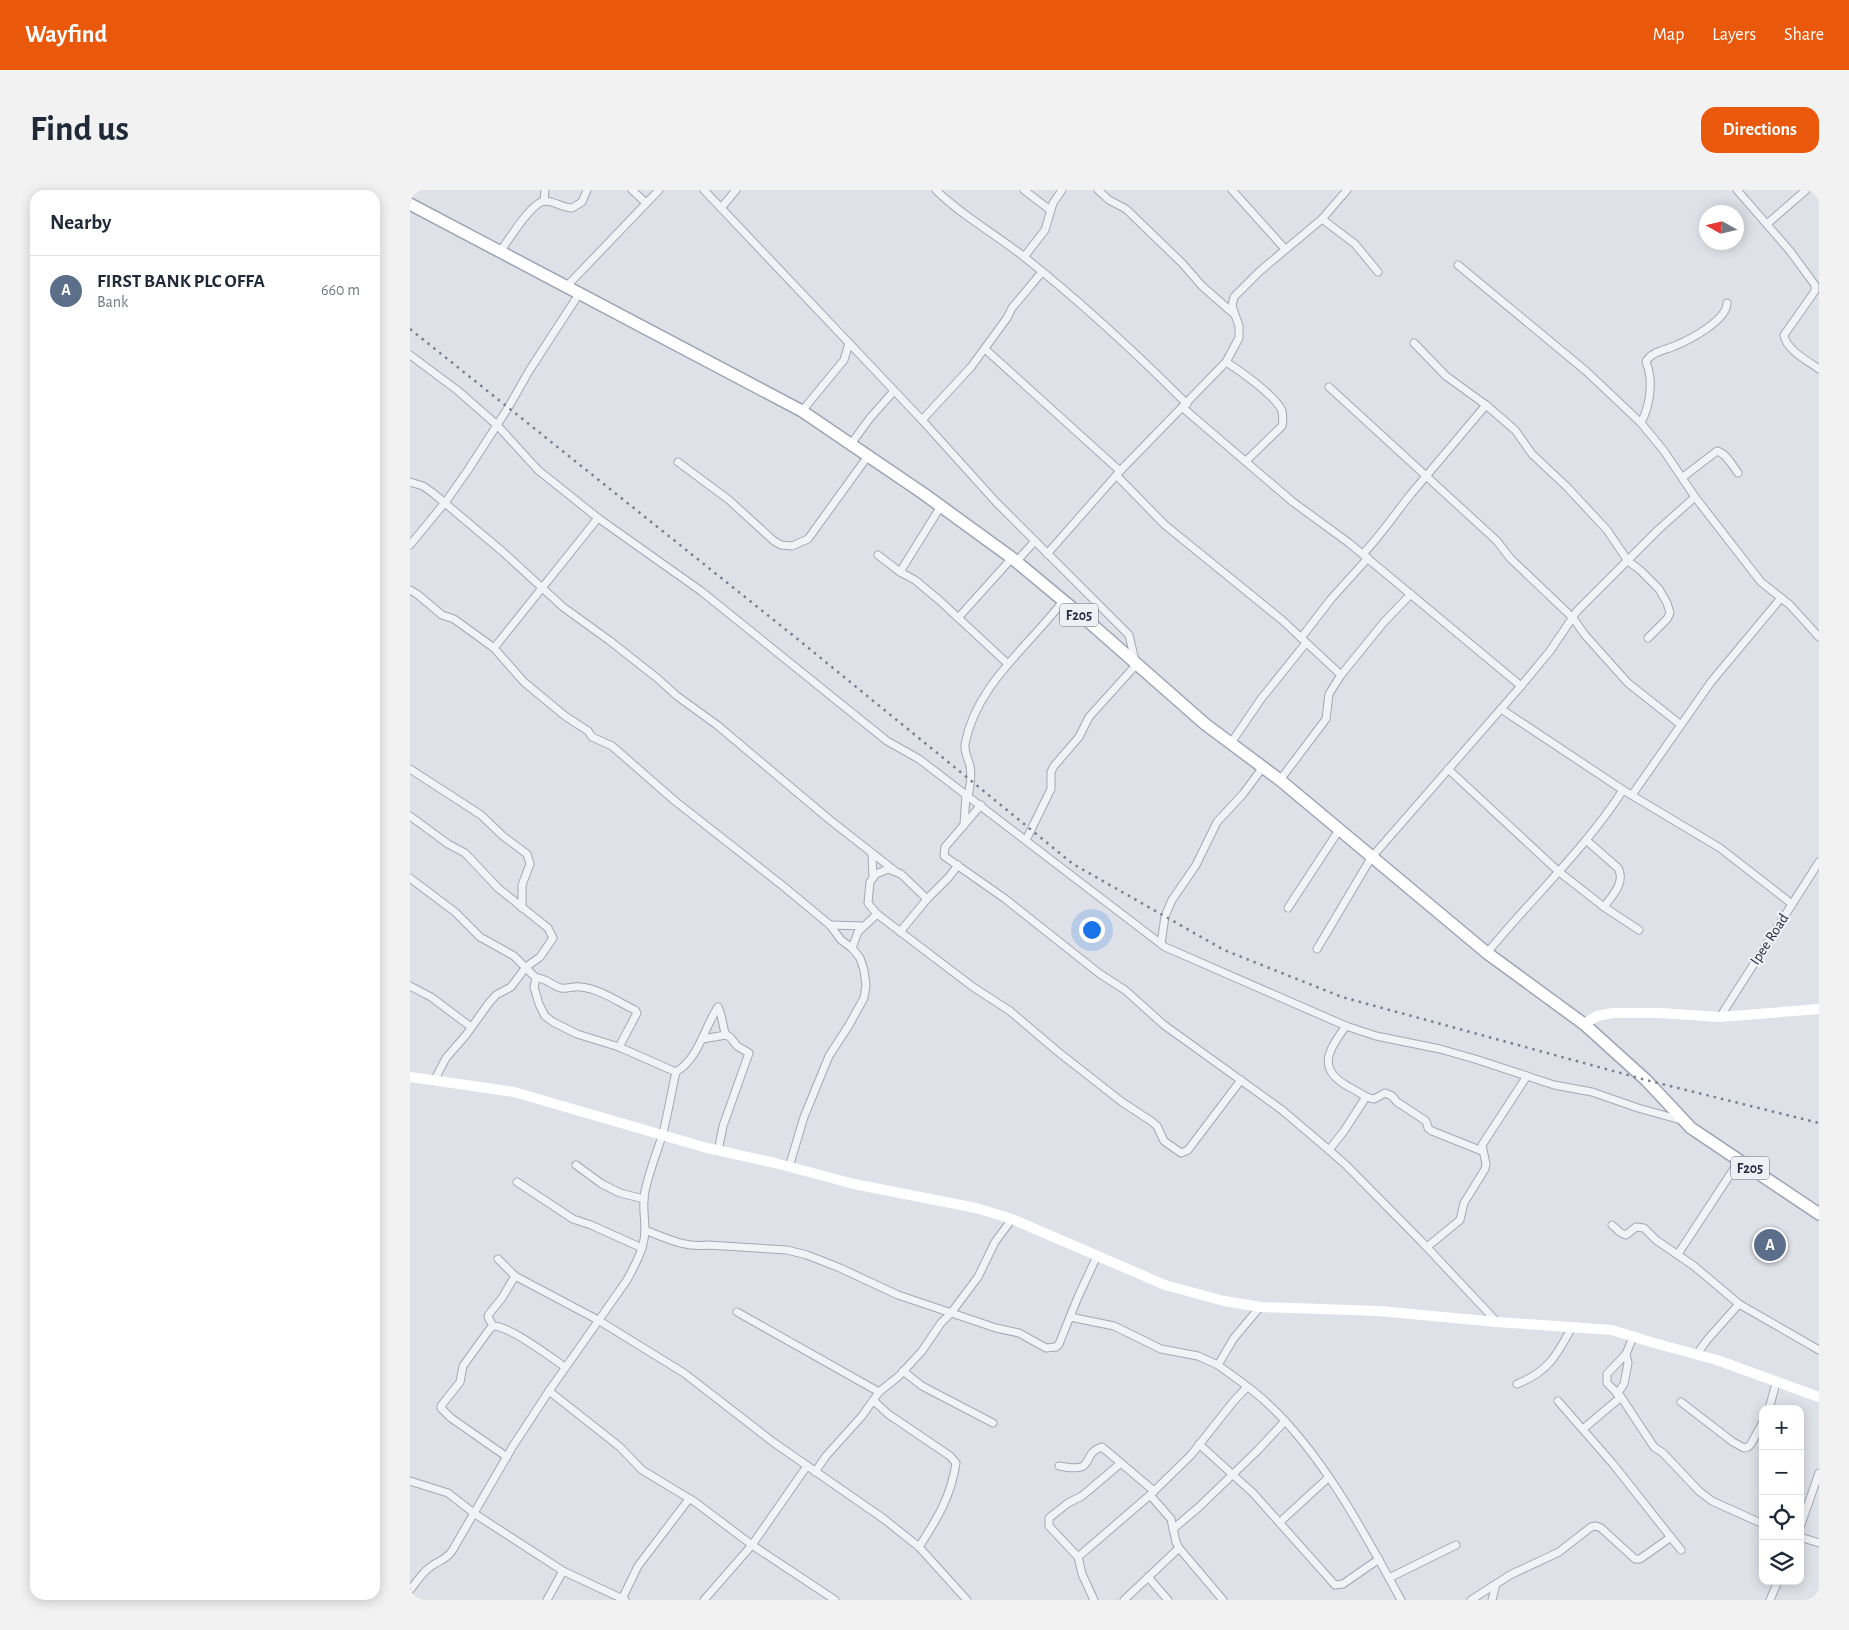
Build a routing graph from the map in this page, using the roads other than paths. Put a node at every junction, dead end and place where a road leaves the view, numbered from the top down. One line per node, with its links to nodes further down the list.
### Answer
1 (545, 190): 15 (street)
2 (587, 190): 15 (street)
3 (632, 190): 16 (street)
4 (659, 190): 16 (street)
5 (704, 190): 18 (street)
6 (736, 190): 18 (street)
7 (936, 190): 24 (street)
8 (1024, 190): 19 (street)
9 (1062, 190): 19 (street)
10 (1098, 190): 32 (street)
11 (1347, 190): 20 (street)
12 (1737, 190): 21 (street)
13 (1806, 190): 21 (street)
14 (1236, 191): 22 (street)
15 (544, 201): 23 (street)
16 (646, 203): 28 (street)
17 (410, 204): 23 (main road, F205)
18 (721, 208): 33 (street)
19 (1050, 210): 24 (street)
20 (1322, 219): 22 (street); 27 (street)
21 (1767, 224): 29 (street)
22 (1285, 250): 32 (street)
23 (500, 252): 28 (main road, F205)
24 (1024, 257): 26 (street)
25 (1458, 265): 45 (street)
26 (1042, 272): 35 (street); 42 (street)
27 (1378, 272)
28 (566, 287): 30 (main road, F205)
29 (1818, 289): 38 (street)
30 (579, 294): 43 (main road, F205); 46 (street)
31 (1727, 303): 45 (street)
32 (1236, 316): 37 (street)
33 (849, 343): 40 (street); 43 (street)
34 (1414, 343): 41 (street)
35 (985, 348): 44 (street); 52 (street)
36 (410, 355): 46 (street)
37 (1226, 362): 42 (street); 49 (street)
38 (1819, 370)
39 (1328, 387): 53 (street)
40 (894, 391): 44 (street); 47 (street)
41 (1486, 405): 53 (street); 66 (street)
42 (1185, 406): 49 (street); 52 (street)
43 (802, 411): 47 (main road, F205)
44 (922, 420): 60 (street)
45 (1641, 423): 54 (street)
46 (497, 425): 57 (street); 59 (street)
47 (851, 444): 48 (main road, F205)
48 (868, 456): 50 (street); 58 (main road, F205)
49 (1246, 461): 64 (street)
50 (678, 462)
51 (1738, 473): 54 (street)
52 (1119, 474): 62 (street); 77 (street)
53 (1425, 476): 64 (street); 74 (street)
54 (1683, 477): 56 (street)
55 (410, 482): 57 (street)
56 (1695, 497): 66 (street); 71 (street)
57 (444, 504): 61 (street); 68 (street)
58 (941, 506): 65 (main road, F205); 67 (street)
59 (598, 518): 68 (street); 92 (street)
60 (1035, 541): 62 (street); 65 (street)
61 (410, 545)
62 (1047, 554): 80 (street)
63 (878, 555): 67 (street)
64 (1366, 556): 70 (street); 77 (street)
65 (1014, 560): 72 (main road, F205); 73 (street)
66 (1628, 561): 74 (street); 76 (street)
67 (900, 572): 73 (street)
68 (543, 588): 78 (street); 99 (street)
69 (410, 590): 78 (street)
70 (1411, 594): 81 (street); 82 (street)
71 (1781, 598): 75 (street); 84 (street)
72 (1064, 601): 79 (street); 80 (main road, F205)
73 (958, 618): 79 (street)
74 (1573, 618): 82 (street); 84 (street)
75 (1819, 637)
76 (1648, 638)
77 (1304, 640): 81 (street); 85 (street)
78 (494, 648): 113 (street)
79 (1008, 664): 92 (street)
80 (1136, 666): 85 (main road, F205); 97 (street)
81 (1341, 675): 89 (street)
82 (1521, 686): 83 (street)
83 (1501, 709): 88 (street); 90 (street)
84 (1681, 725): 91 (street)
85 (1230, 743): 86 (main road, F205)
86 (1263, 768): 89 (main road, F205); 117 (street)
87 (410, 769): 109 (street)
88 (1448, 769): 100 (street); 104 (street)
89 (1280, 780): 96 (main road, F205)
90 (1623, 790): 91 (street); 98 (street)
91 (1632, 795): 108 (street)
92 (967, 796): 93 (street); 95 (street)
93 (981, 805): 95 (street); 97 (street)
94 (410, 816): 109 (street)
95 (964, 825): 102 (street)
96 (1339, 830): 100 (main road, F205); 110 (street)
97 (1026, 840): 117 (street)
98 (1586, 840): 104 (street); 111 (street)
99 (872, 854): 103 (street); 106 (street)
100 (1371, 858): 119 (street); 120 (main road, F205)
101 (1819, 862): 108 (street, Ipee Road)
102 (958, 865): 107 (street); 135 (street)
103 (895, 871): 106 (street); 107 (street)
104 (1558, 871): 111 (street); 120 (street)
105 (410, 878): 121 (street)
106 (872, 878): 112 (street)
107 (927, 899): 116 (street)
108 (1792, 904): 125 (street, Ipee Road)
109 (522, 908): 121 (street)
110 (1288, 908)
111 (1604, 908): 115 (street)
112 (876, 914): 114 (street); 116 (street)
113 (830, 925): 114 (street); 118 (street)
114 (863, 926): 118 (street)
115 (1639, 930)
116 (900, 932): 135 (street)
117 (1161, 944): 127 (street)
118 (852, 948): 145 (street)
119 (1317, 949)
120 (1487, 953): 126 (main road, F205)
121 (526, 967): 122 (street); 128 (street)
122 (536, 978): 131 (street); 131 (street)
123 (410, 986): 128 (street)
124 (1819, 1009): 125 (street)
125 (1720, 1017): 126 (street)
126 (1584, 1024): 138 (main road, F205)
127 (1346, 1026): 133 (street); 137 (street)
128 (470, 1027): 136 (street)
129 (726, 1035): 130 (street); 130 (street); 141 (street)
130 (702, 1039): 132 (street)
131 (618, 1048): 132 (street)
132 (676, 1072): 139 (street)
133 (1528, 1076): 138 (street); 142 (street)
134 (410, 1077): 136 (street)
135 (1241, 1080): 140 (street)
136 (434, 1081): 139 (street)
137 (1366, 1097): 140 (street); 142 (street)
138 (1682, 1120): 143 (main road, F205)
139 (662, 1136): 141 (street); 147 (street)
140 (1329, 1150): 152 (street)
141 (718, 1151): 145 (street)
142 (1482, 1152): 152 (street)
143 (1740, 1161): 148 (main road, F205); 154 (street)
144 (576, 1165): 147 (street)
145 (789, 1167): 149 (street)
146 (517, 1182): 153 (street)
147 (644, 1199): 151 (street)
148 (1819, 1214)
149 (1012, 1219): 155 (street); 161 (street)
150 (1612, 1225): 154 (street)
151 (645, 1230): 153 (street); 161 (street)
152 (1427, 1247): 164 (street)
153 (642, 1248): 163 (street)
154 (1678, 1254): 158 (street)
155 (1097, 1256): 159 (street); 162 (street)
156 (498, 1259): 157 (street)
157 (515, 1276): 163 (street); 165 (street)
158 (1739, 1304): 168 (street); 170 (street)
159 (1260, 1307): 164 (street); 171 (street)
160 (737, 1312): 178 (street)
161 (952, 1313): 162 (street); 173 (street)
162 (1070, 1317): 171 (street)
163 (598, 1320): 172 (street); 192 (street)
164 (1497, 1322): 166 (street)
165 (493, 1326): 172 (street); 190 (street)
166 (1572, 1327): 167 (street); 175 (street)
167 (1633, 1337): 169 (street); 170 (street)
168 (1819, 1350)
169 (1626, 1354): 179 (street); 179 (street)
170 (1697, 1354): 174 (street)
171 (1218, 1365): 176 (street)
172 (565, 1367): 177 (street)
173 (903, 1371): 178 (street); 186 (street)
174 (1776, 1382): 180 (street); 184 (street)
175 (1517, 1384)
176 (1247, 1387): 185 (street); 189 (street)
177 (549, 1391): 190 (street); 200 (street)
178 (879, 1392): 181 (street)
179 (1619, 1396): 187 (street); 204 (street)
180 (1819, 1397)
181 (874, 1401): 194 (street); 211 (street)
182 (1558, 1401): 187 (street)
183 (1681, 1402): 188 (street)
184 (1770, 1405)
185 (1285, 1421): 195 (street); 197 (street)
186 (993, 1423)
187 (1583, 1429): 206 (street)
188 (1759, 1429)
189 (1199, 1444): 195 (street); 199 (street)
190 (507, 1457): 201 (street)
191 (1121, 1463): 193 (street); 199 (street); 214 (street)
192 (806, 1466): 194 (street); 209 (street)
193 (1059, 1466)
194 (815, 1472): 211 (street)
195 (1233, 1473): 203 (street); 205 (street)
196 (1819, 1473): 202 (street)
197 (1328, 1478): 203 (street); 215 (street)
198 (410, 1481): 201 (street)
199 (1152, 1493): 205 (street); 214 (street)
200 (688, 1499): 209 (street); 222 (street)
201 (475, 1514): 216 (street); 221 (street)
202 (1804, 1515)
203 (1280, 1522): 215 (street)
204 (1759, 1522)
205 (1173, 1529): 212 (street)
206 (1671, 1537): 213 (street); 219 (street)
207 (1804, 1538): 208 (street)
208 (1819, 1543)
209 (752, 1545): 224 (street); 225 (street)
210 (1456, 1545): 218 (street)
211 (919, 1547): 226 (street)
212 (1179, 1548): 217 (street); 230 (street)
213 (1681, 1550)
214 (1078, 1556): 227 (street)
215 (1378, 1560): 218 (street)
216 (563, 1571): 222 (street); 223 (street)
217 (1148, 1577): 228 (street); 229 (street)
218 (1389, 1578): 231 (street)
219 (1496, 1584): 232 (street); 233 (street)
220 (1776, 1585): 234 (street)
221 (410, 1590)
222 (624, 1599)
223 (547, 1600)
224 (704, 1600)
225 (835, 1600)
226 (966, 1600)
227 (1094, 1600)
228 (1124, 1600)
229 (1168, 1600)
230 (1224, 1600)
231 (1401, 1600)
232 (1471, 1600)
233 (1492, 1600)
234 (1770, 1600)

